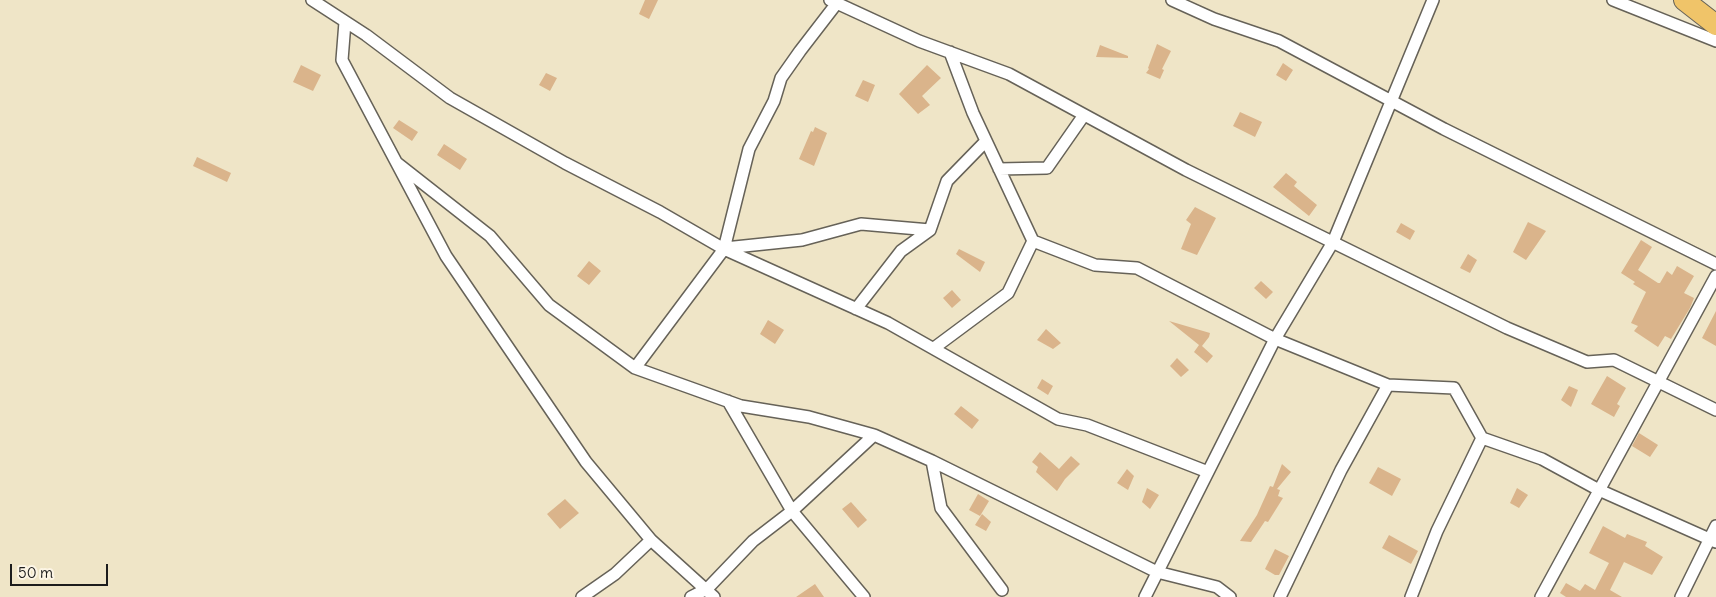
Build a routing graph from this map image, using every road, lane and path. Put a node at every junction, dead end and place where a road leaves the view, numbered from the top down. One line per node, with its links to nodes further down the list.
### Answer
1 (312, 0): 7 (street)
2 (1172, 0): 11 (street)
3 (1433, 0): 11 (street)
4 (1613, 0): 9 (street)
5 (1684, 0): 8 (highway)
6 (834, 2): 10 (street); 19 (street)
7 (345, 22): 14 (street); 19 (street)
8 (1716, 25)
9 (1716, 41)
10 (950, 52): 12 (street); 13 (street)
11 (1392, 101): 18 (street); 20 (street)
12 (1084, 115): 15 (street); 18 (street)
13 (986, 141): 15 (street); 16 (street)
14 (397, 163): 25 (street); 37 (street)
15 (1000, 169): 17 (street)
16 (930, 230): 19 (street); 22 (street)
17 (1033, 241): 23 (street); 24 (street)
18 (1333, 242): 23 (street); 26 (street)
19 (724, 249): 22 (street); 25 (street)
20 (1716, 264)
21 (1716, 276): 26 (street)
22 (856, 309): 24 (street)
23 (1275, 339): 27 (street); 33 (street)
24 (934, 348): 33 (street)
25 (635, 368): 28 (street)
26 (1659, 381): 29 (street); 34 (street)
27 (1388, 385): 31 (street); 47 (street)
28 (728, 401): 30 (street); 35 (street)
29 (1716, 410)
30 (874, 435): 32 (street); 35 (street)
31 (1482, 438): 34 (street); 48 (street)
32 (932, 461): 39 (street); 40 (street)
33 (1208, 472): 39 (street)
34 (1599, 490): 38 (street); 49 (street)
35 (792, 511): 41 (street); 44 (street)
36 (1716, 526): 38 (street)
37 (651, 540): 41 (street); 42 (street)
38 (1713, 540): 50 (street)
39 (1157, 572): 45 (street); 46 (street)
40 (1002, 590)
41 (710, 593): 43 (street)
42 (582, 597)
43 (691, 597)
44 (864, 597)
45 (1145, 597)
46 (1230, 597)
47 (1280, 597)
48 (1411, 597)
49 (1541, 597)
50 (1681, 597)

